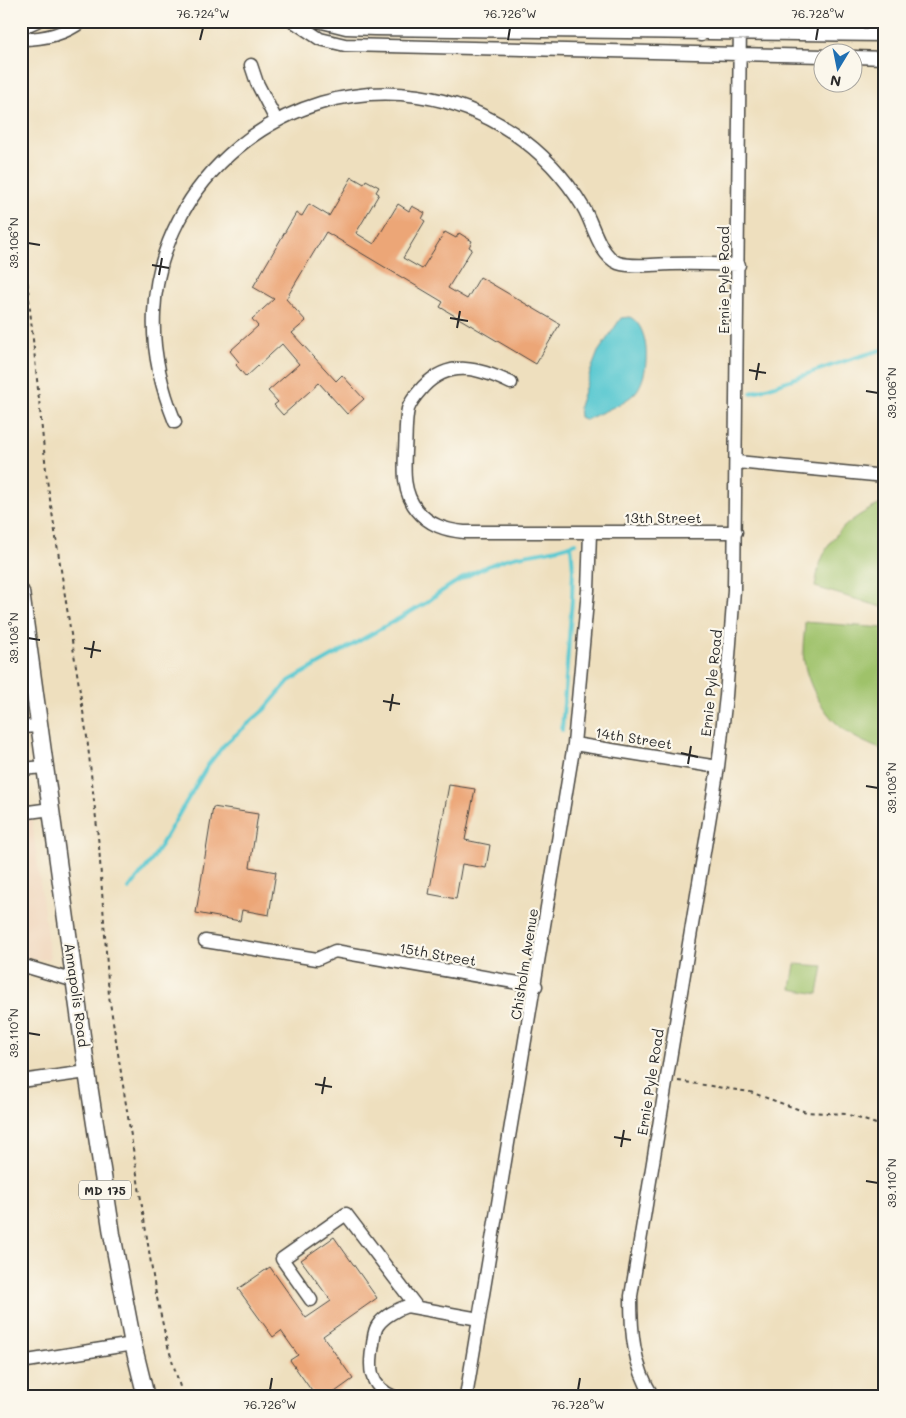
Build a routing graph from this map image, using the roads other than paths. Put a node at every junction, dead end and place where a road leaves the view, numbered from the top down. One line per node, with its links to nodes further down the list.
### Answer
1 (37, 21): 8 (street)
2 (82, 21): 13 (street)
3 (293, 21): 14 (street)
4 (318, 21): 9 (street)
5 (720, 21): 9 (street)
6 (740, 21): 10 (street, Ernie Pyle Road)
7 (767, 21): 11 (street)
8 (21, 28)
9 (701, 34): 10 (street)
10 (739, 35): 11 (street); 14 (street, Ernie Pyle Road)
11 (798, 35): 12 (street)
12 (885, 35)
13 (21, 39)
14 (738, 54): 15 (street); 20 (street, Ernie Pyle Road)
15 (814, 56)
16 (864, 57): 17 (street)
17 (885, 58)
18 (251, 65): 19 (street)
19 (276, 120): 20 (street); 22 (street)
20 (739, 265): 23 (street, Ernie Pyle Road)
21 (511, 383): 26 (street, 13th Street)
22 (175, 422)
23 (736, 462): 24 (street); 25 (street, Ernie Pyle Road)
24 (885, 476)
25 (736, 532): 26 (street, 13th Street); 33 (street, Ernie Pyle Road)
26 (590, 533): 31 (street, Chisholm Avenue)
27 (21, 592): 28 (main road, Annapolis Road / MD 175)
28 (25, 644): 29 (main road, Annapolis Road / MD 175)
29 (40, 726): 30 (street); 32 (main road, Annapolis Road / MD 175)
30 (21, 727)
31 (574, 744): 33 (street, 14th Street); 40 (street, Chisholm Avenue)
32 (45, 767): 34 (street); 35 (main road, Annapolis Road / MD 175)
33 (718, 767): 51 (street, Ernie Pyle Road)
34 (21, 769)
35 (51, 809): 36 (street); 39 (main road, Annapolis Road / MD 175)
36 (21, 813)
37 (205, 941): 40 (street, 15th Street)
38 (21, 965): 39 (street)
39 (75, 981): 41 (main road, Annapolis Road / MD 175)
40 (536, 986): 45 (street, Chisholm Avenue)
41 (87, 1072): 42 (street); 46 (main road, Annapolis Road / MD 175)
42 (21, 1081)
43 (311, 1300): 44 (street)
44 (416, 1306): 45 (street); 49 (street)
45 (479, 1319): 50 (street, Chisholm Avenue)
46 (133, 1344): 47 (street); 48 (main road, Annapolis Road / MD 175)
47 (21, 1362)
48 (146, 1397)
49 (394, 1397)
50 (466, 1397)
51 (653, 1397)

